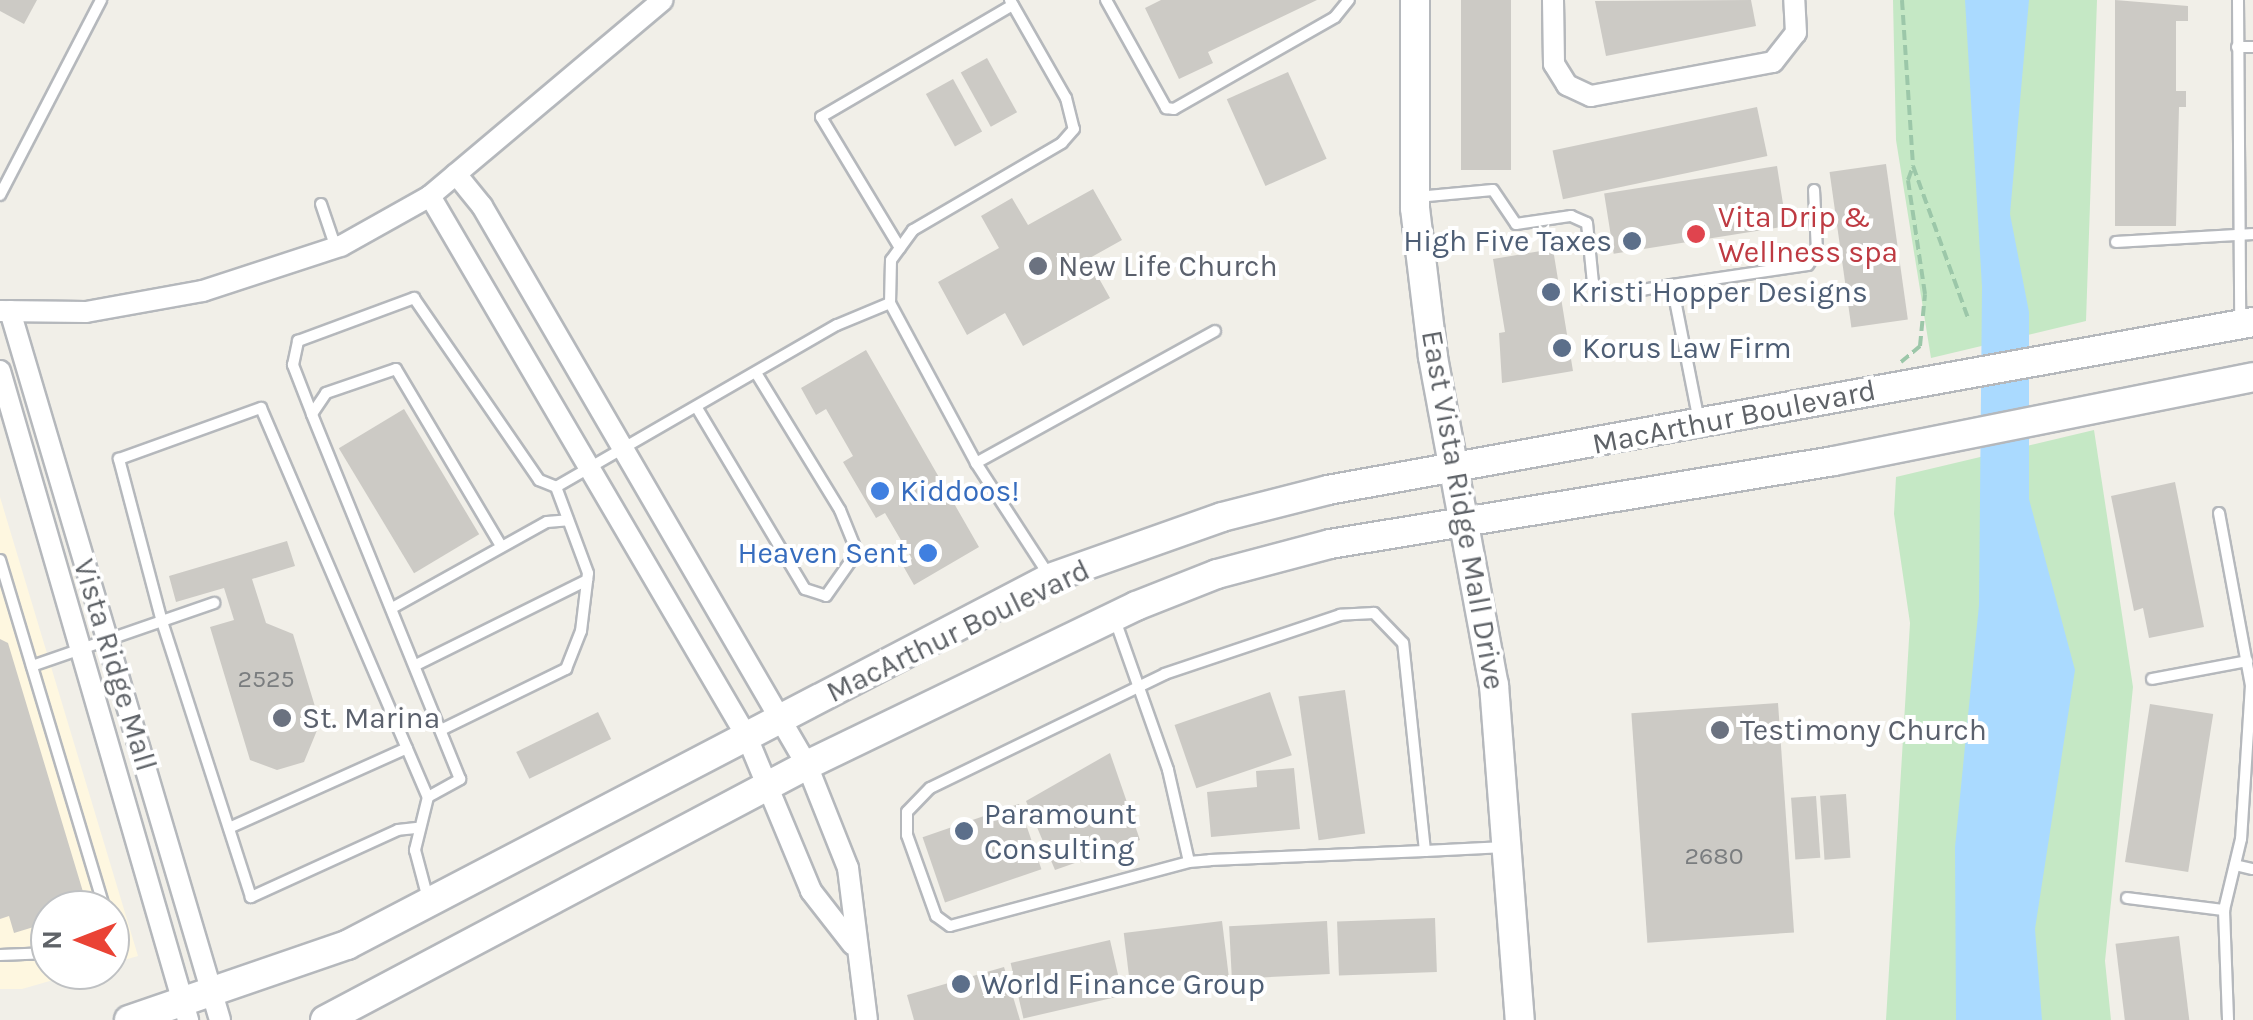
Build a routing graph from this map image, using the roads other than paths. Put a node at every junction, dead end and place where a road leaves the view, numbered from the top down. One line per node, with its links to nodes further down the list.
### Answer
1 (100, 0): 14 (lane)
2 (663, 0): 12 (street, Vista Ridge Mall)
3 (1106, 0): 4 (lane)
4 (1349, 0)
5 (1415, 0): 16 (main road, East Vista Ridge Mall Drive)
6 (1553, 0): 7 (street)
7 (1794, 0)
8 (2238, 0): 10 (lane)
9 (1012, 2): 22 (lane); 22 (lane)
10 (2237, 47): 11 (lane); 19 (lane)
11 (2253, 47)
12 (456, 174): 15 (street, Vista Ridge Mall); 34 (street)
13 (1814, 190): 23 (lane)
14 (0, 195)
15 (430, 196): 21 (street, Vista Ridge Mall); 37 (street)
16 (1415, 198): 23 (lane); 36 (main road, East Vista Ridge Mall Drive)
17 (321, 204): 21 (lane)
18 (2253, 234): 19 (lane)
19 (2237, 238): 20 (lane); 26 (lane)
20 (2116, 242)
21 (336, 248): 25 (street, Vista Ridge Mall)
22 (900, 248): 24 (lane)
23 (1672, 285): 33 (lane)
24 (890, 303): 29 (lane); 35 (lane)
25 (5, 311): 51 (street, Vista Ridge Mall)
26 (2247, 323): 33 (main road, MacArthur Boulevard)
27 (1215, 331): 35 (lane)
28 (0, 371): 52 (street, Vista Ridge Mall)
29 (756, 373): 31 (lane); 31 (lane)
30 (2253, 378): 41 (main road, MacArthur Boulevard)
31 (697, 408): 34 (lane)
32 (312, 414): 38 (lane); 42 (lane); 47 (lane)
33 (1701, 426): 36 (main road, MacArthur Boulevard)
34 (626, 450): 37 (lane); 58 (street)
35 (976, 463): 44 (lane)
36 (1452, 467): 41 (main road, East Vista Ridge Mall Drive); 44 (main road, MacArthur Boulevard)
37 (590, 469): 38 (lane); 60 (street)
38 (556, 487): 40 (lane)
39 (2220, 513): 50 (lane)
40 (568, 520): 42 (lane); 45 (lane)
41 (1463, 523): 48 (main road, MacArthur Boulevard); 67 (main road, East Vista Ridge Mall Drive)
42 (501, 546): 47 (lane)
43 (0, 560): 55 (lane)
44 (1050, 578): 58 (main road, MacArthur Boulevard)
45 (587, 580): 54 (lane); 59 (lane)
46 (214, 603): 49 (lane)
47 (394, 607): 54 (lane)
48 (1114, 617): 57 (lane); 62 (main road, MacArthur Boulevard)
49 (162, 622): 51 (lane); 61 (lane); 65 (lane)
50 (2249, 634): 53 (lane)
51 (108, 640): 52 (lane); 79 (street, Vista Ridge Mall)
52 (78, 652): 55 (lane); 80 (street, Vista Ridge Mall)
53 (2247, 661): 56 (lane); 70 (lane)
54 (418, 664): 59 (lane)
55 (32, 666): 72 (lane)
56 (2152, 679)
57 (1139, 686): 68 (lane); 69 (lane); 69 (lane)
58 (780, 720): 60 (main road, MacArthur Boulevard); 62 (street)
59 (445, 728): 64 (lane)
60 (747, 737): 63 (street); 74 (main road, MacArthur Boulevard)
61 (407, 748): 64 (lane); 65 (lane)
62 (807, 765): 63 (main road, MacArthur Boulevard); 76 (street)
63 (768, 786): 76 (street); 82 (main road, MacArthur Boulevard)
64 (428, 797): 66 (lane)
65 (228, 828): 66 (lane)
66 (416, 828): 74 (lane)
67 (1511, 847): 68 (lane); 84 (main road, East Vista Ridge Mall Drive)
68 (1425, 851): 69 (lane)
69 (1188, 862)
70 (2236, 865): 71 (lane); 75 (lane)
71 (2253, 869)
72 (99, 890)
73 (2127, 898): 75 (lane)
74 (430, 906): 79 (main road, MacArthur Boulevard)
75 (2224, 910): 85 (lane)
76 (853, 944): 83 (street)
77 (30, 954): 78 (lane)
78 (0, 955)
79 (217, 1008): 80 (main road, MacArthur Boulevard)
80 (186, 1013): 81 (main road, MacArthur Boulevard)
81 (129, 1020)
82 (325, 1020)
83 (867, 1020)
84 (1520, 1020)
85 (2228, 1020)

